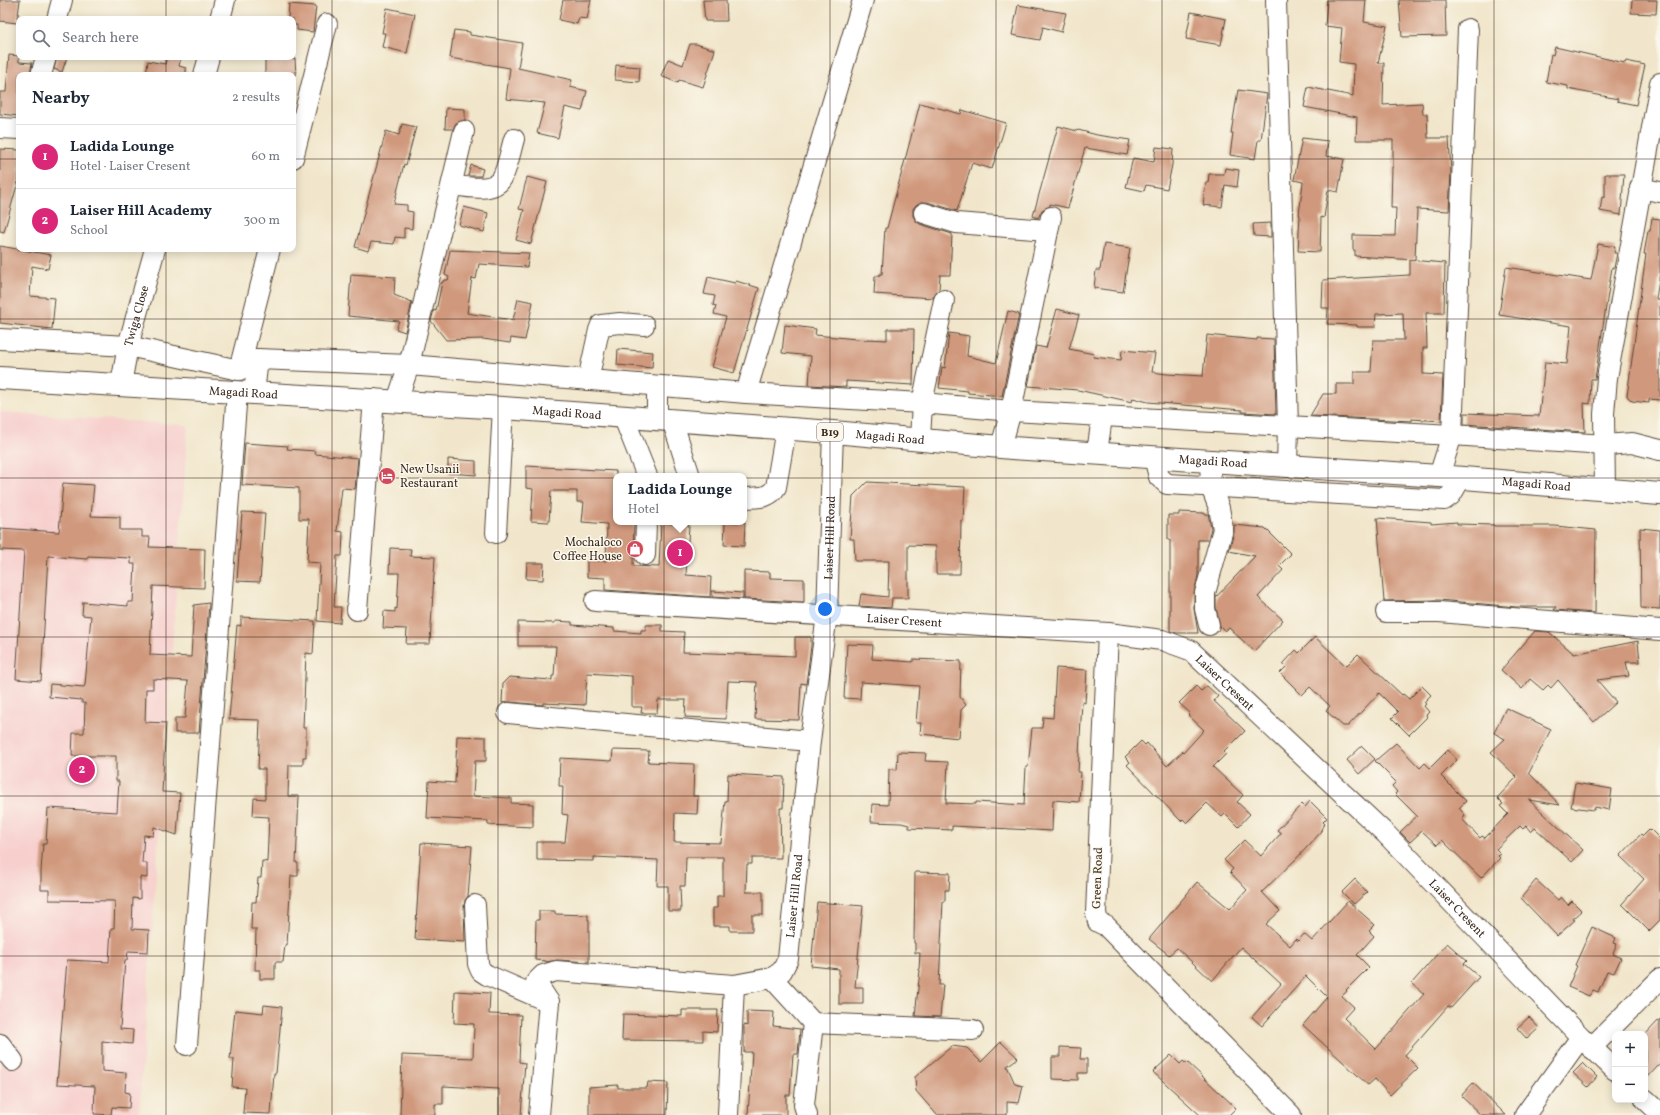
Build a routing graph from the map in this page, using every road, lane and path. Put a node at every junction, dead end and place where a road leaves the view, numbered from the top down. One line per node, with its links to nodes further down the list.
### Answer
1 (62, 0): 5 (street)
2 (225, 0): 6 (street)
3 (863, 0): 37 (street)
4 (1276, 0): 46 (street)
5 (58, 16)
6 (221, 16)
7 (327, 24): 18 (street)
8 (1468, 29): 49 (street)
9 (45, 60): 11 (street)
10 (208, 60): 12 (street)
11 (43, 72)
12 (205, 72)
13 (1660, 83): 20 (street)
14 (0, 128): 15 (street)
15 (16, 129)
16 (464, 131): 19 (street)
17 (514, 138): 19 (street)
18 (296, 146)
19 (452, 185): 30 (street)
20 (1640, 188): 21 (street); 51 (street)
21 (1660, 192)
22 (924, 212): 42 (street)
23 (155, 252): 28 (street, Twiga Close)
24 (269, 252): 31 (street)
25 (944, 300): 40 (street)
26 (644, 325): 33 (street)
27 (0, 339): 28 (street)
28 (128, 346): 31 (street); 34 (street, Twiga Close)
29 (258, 359): 30 (street); 31 (street); 36 (street)
30 (409, 365): 33 (street); 39 (street)
31 (240, 370)
32 (0, 378): 34 (highway, Magadi Road / B19)
33 (588, 380): 35 (street)
34 (121, 384): 36 (highway, Magadi Road / B19)
35 (657, 386): 37 (street); 45 (street)
36 (246, 392): 38 (highway, Magadi Road / B19); 89 (street)
37 (746, 394): 40 (street)
38 (374, 399): 39 (highway, Magadi Road / B19); 72 (street)
39 (397, 401): 41 (highway, Magadi Road / B19)
40 (922, 403): 42 (street); 50 (street)
41 (503, 408): 44 (highway, Magadi Road / B19); 69 (street)
42 (1011, 411): 43 (street); 52 (street)
43 (1102, 417): 46 (street); 54 (street)
44 (624, 418): 45 (highway, Magadi Road / B19); 59 (street)
45 (664, 420): 47 (highway, Magadi Road / B19); 60 (street)
46 (1288, 426): 49 (street); 58 (street)
47 (786, 429): 48 (highway, Magadi Road / B19); 67 (street)
48 (833, 432): 50 (highway, Magadi Road / B19); 74 (street, Laiser Hill Road)
49 (1452, 435): 51 (street); 61 (street)
50 (920, 439): 52 (highway, Magadi Road / B19)
51 (1605, 445): 53 (street); 65 (street)
52 (1001, 446): 54 (highway, Magadi Road / B19)
53 (1660, 450)
54 (1097, 453): 55 (highway, Magadi Road / B19)
55 (1154, 457): 56 (highway, Magadi Road / B19); 63 (street)
56 (1210, 460): 57 (highway, Magadi Road / B19); 63 (street)
57 (1234, 462): 58 (highway, Magadi Road / B19); 64 (street)
58 (1287, 466): 61 (highway, Magadi Road / B19)
59 (646, 473)
60 (689, 473)
61 (1439, 476): 62 (highway, Magadi Road / B19)
62 (1461, 478): 64 (street); 65 (highway, Magadi Road / B19)
63 (1211, 487): 64 (street); 75 (street)
64 (1233, 487)
65 (1605, 490): 66 (highway, Magadi Road / B19)
66 (1660, 494)
67 (747, 498)
68 (646, 525): 70 (street)
69 (496, 533)
70 (645, 555)
71 (595, 601): 74 (street, Laiser Cresent)
72 (357, 610)
73 (1386, 612): 76 (street)
74 (827, 615): 77 (street, Laiser Cresent); 79 (street, Laiser Hill Road)
75 (1209, 625)
76 (1660, 630)
77 (1108, 633): 87 (street, Laiser Cresent); 97 (street, Green Road)
78 (508, 713): 79 (street)
79 (810, 741): 81 (street, Laiser Hill Road)
80 (475, 905): 84 (street)
81 (772, 978): 83 (street); 85 (street)
82 (1660, 979): 87 (street)
83 (734, 985): 84 (street); 95 (street)
84 (549, 1002): 94 (street)
85 (813, 1023): 86 (street); 96 (street)
86 (973, 1030)
87 (1586, 1042): 91 (street, Laiser Cresent); 98 (street)
88 (0, 1044): 90 (street)
89 (187, 1045)
90 (12, 1061)
91 (1612, 1067)
92 (1648, 1102): 93 (street)
93 (1660, 1114)
94 (539, 1115)
95 (728, 1115)
96 (807, 1115)
97 (1291, 1115)
98 (1525, 1115)

